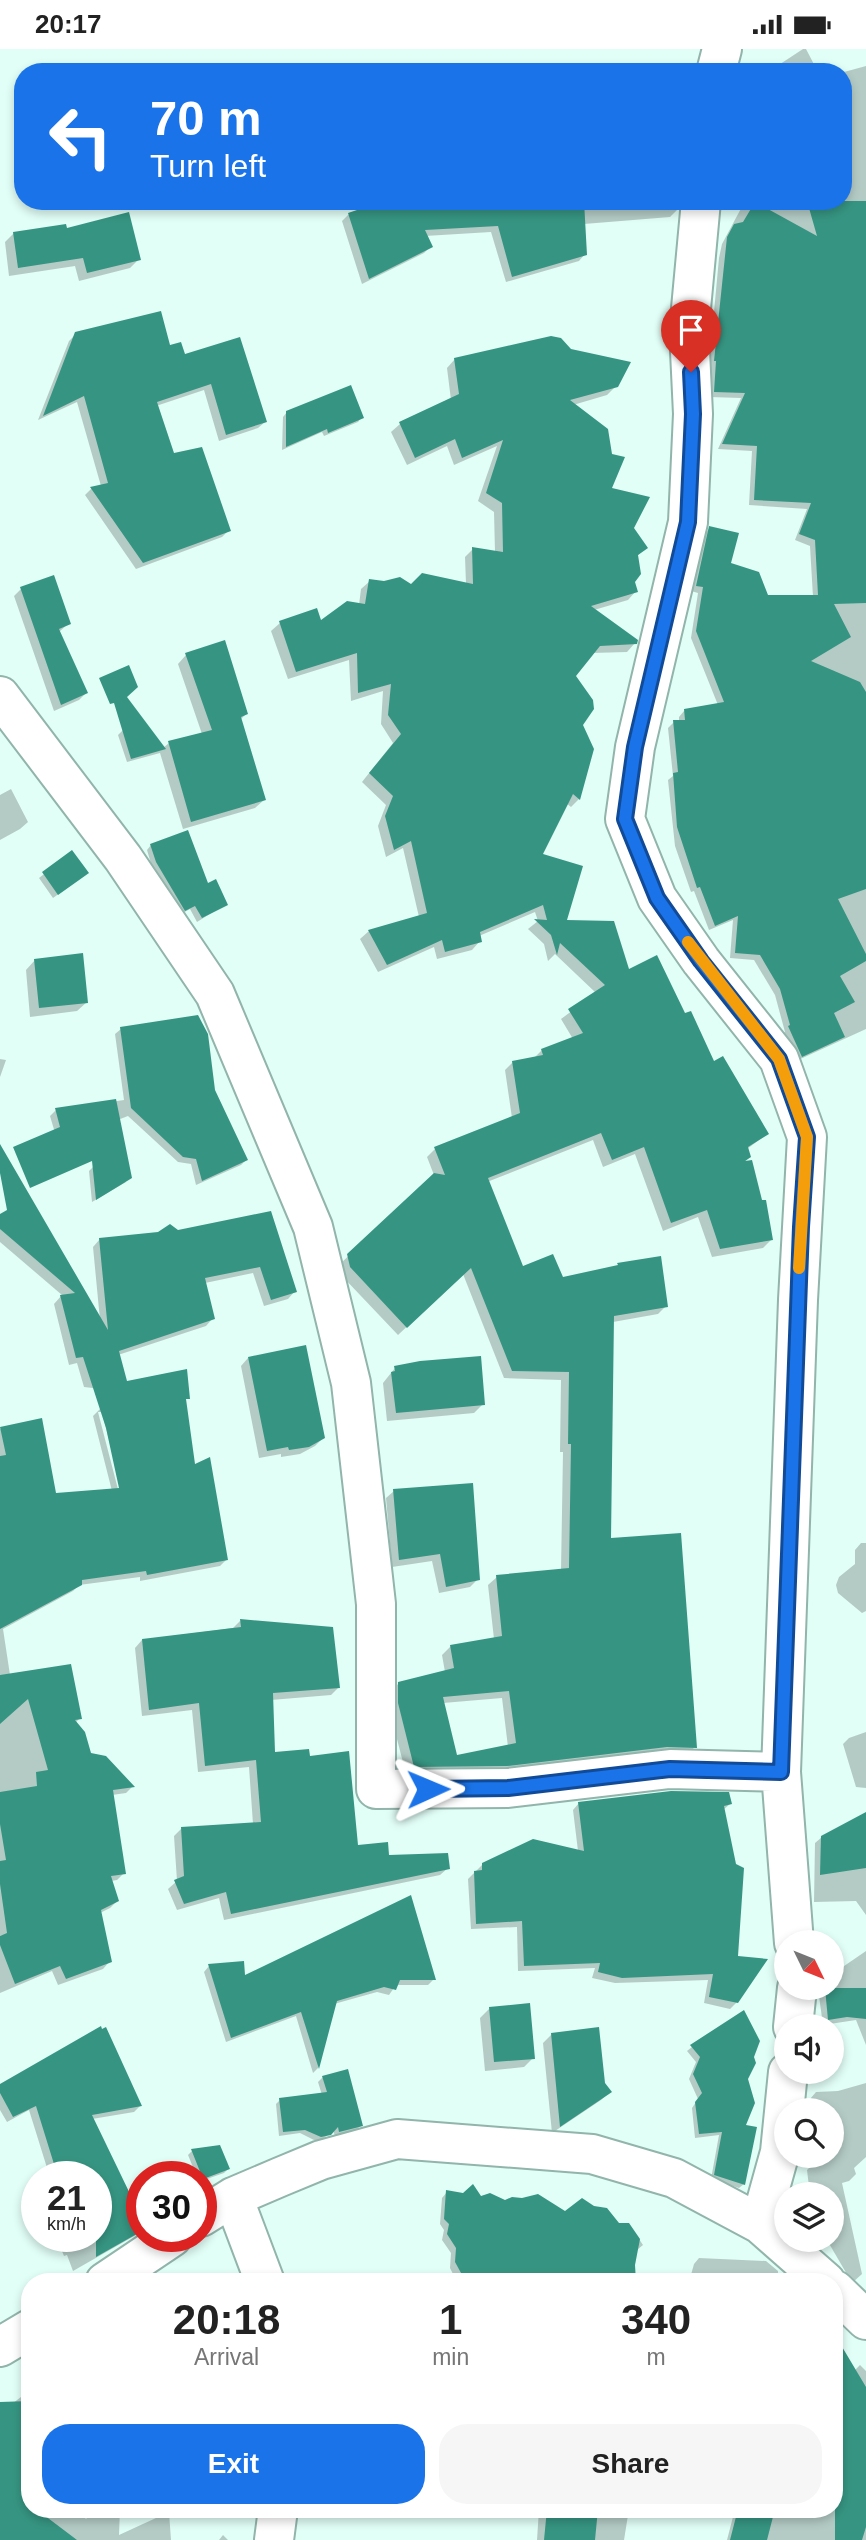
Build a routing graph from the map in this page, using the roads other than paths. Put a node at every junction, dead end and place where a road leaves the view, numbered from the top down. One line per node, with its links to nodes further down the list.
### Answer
1 (700, 210): 3 (street)
2 (0, 697): 3 (street)
3 (781, 1772): 4 (street)
4 (793, 1930)
5 (787, 2084): 8 (street)
6 (233, 2197): 7 (street); 8 (street); 11 (street)
7 (217, 2207)
8 (760, 2224): 12 (street)
9 (150, 2252): 10 (street)
10 (118, 2273)
11 (262, 2273)
12 (816, 2273)
13 (843, 2298): 14 (street)
14 (866, 2320)
15 (21, 2334): 16 (street)
16 (0, 2347)
17 (277, 2518): 18 (street)
18 (274, 2540)

